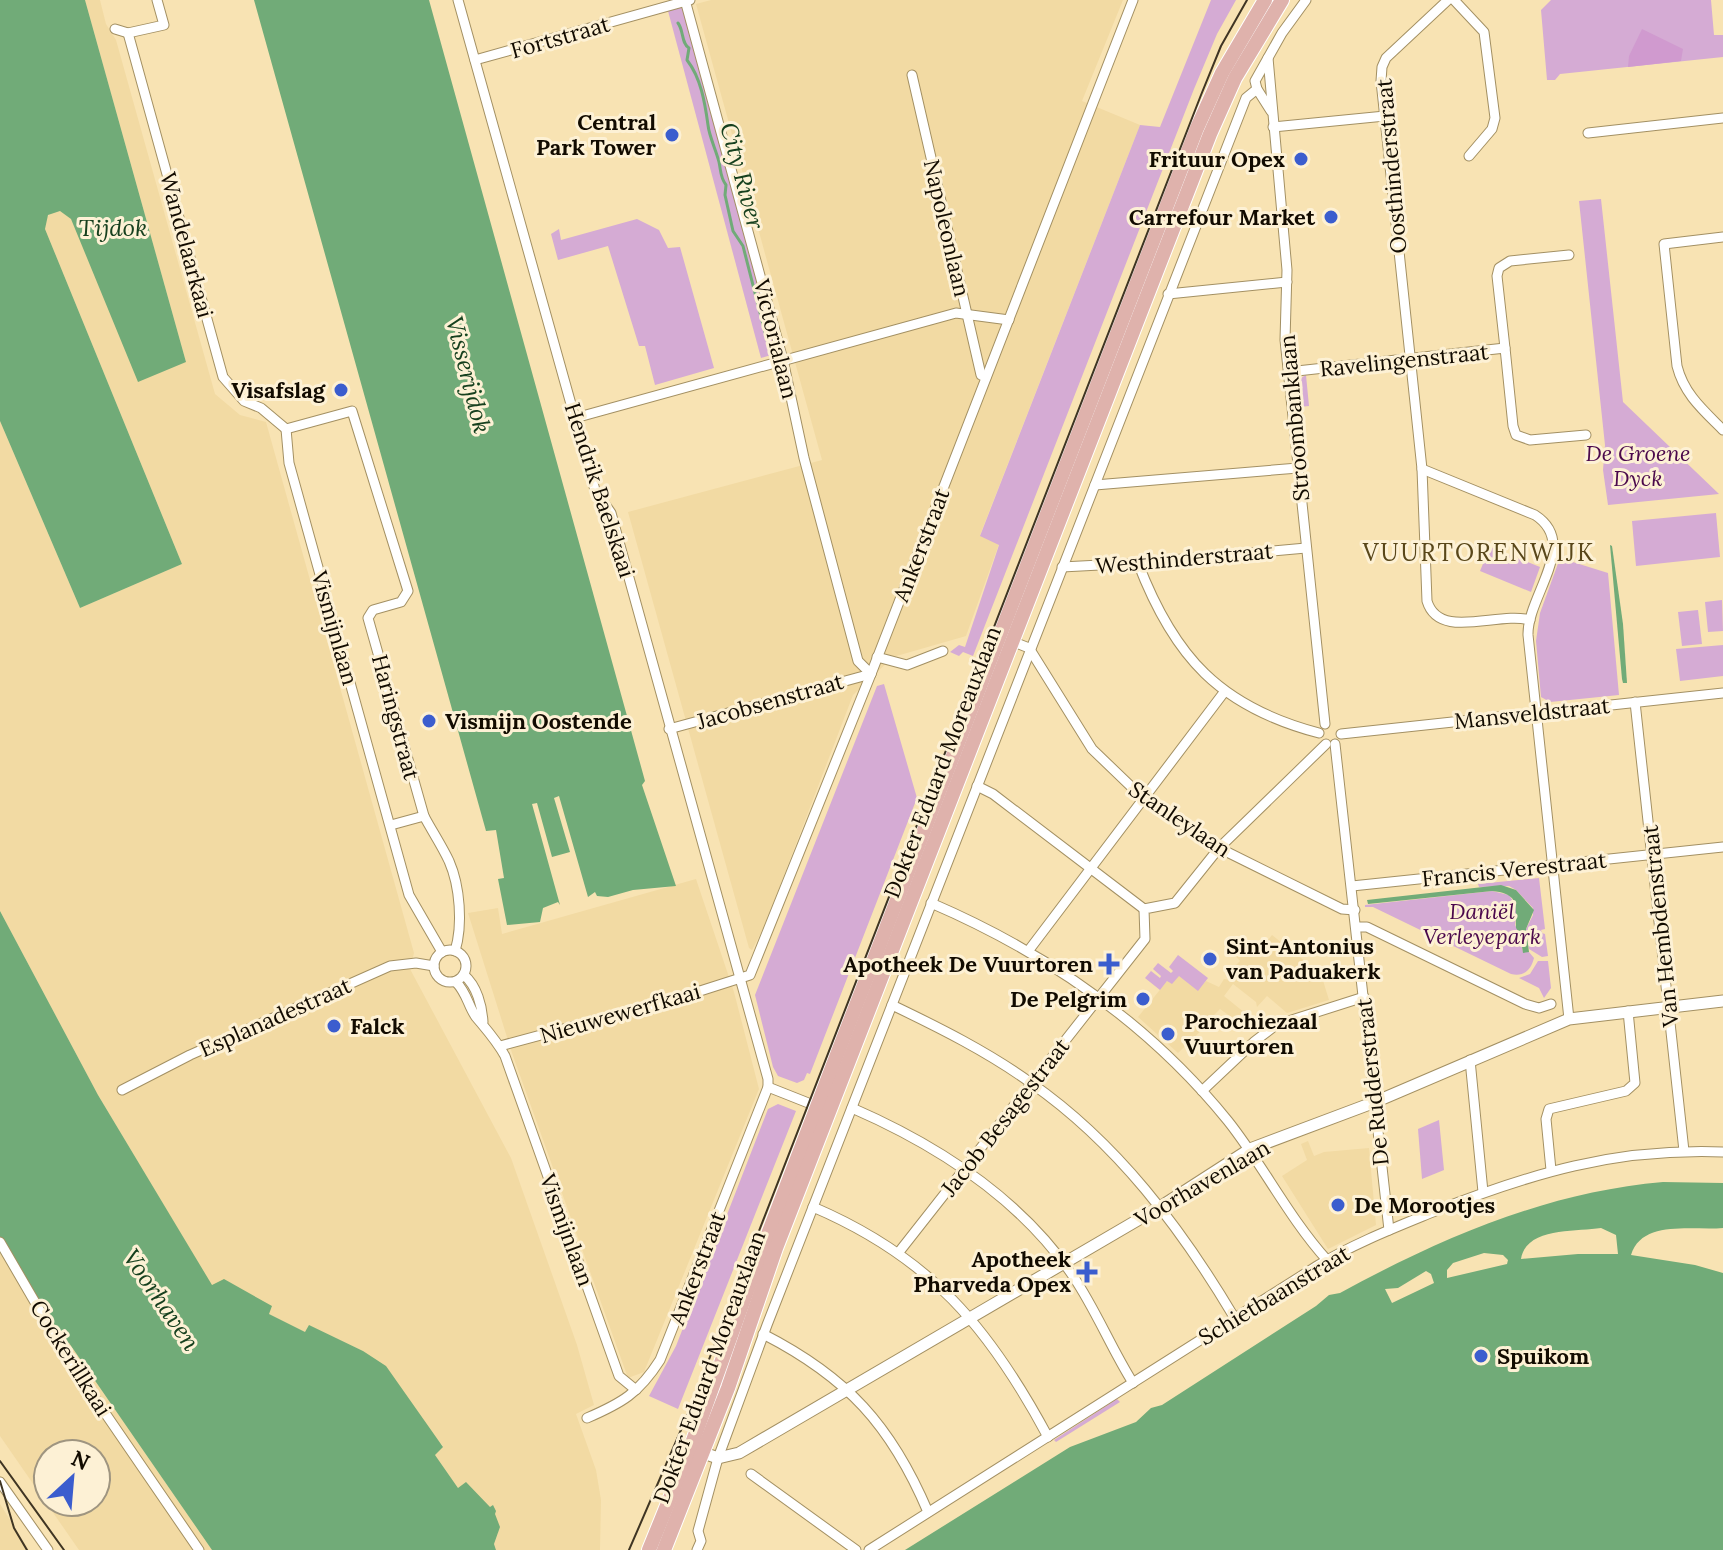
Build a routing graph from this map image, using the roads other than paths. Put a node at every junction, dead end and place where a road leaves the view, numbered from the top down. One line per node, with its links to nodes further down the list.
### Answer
1 (157, 0): 11 (street)
2 (458, 0): 13 (street, Hendrik Baelskaai)
3 (687, 0): 13 (street, Fortstraat); 30 (street, Victorialaan)
4 (1133, 0): 27 (street, Ankerstraat)
5 (1265, 0): 44 (main road, Dokter Eduard Moreauxlaan)
6 (1282, 0): 44 (main road, Dokter Eduard Moreauxlaan)
7 (1306, 0): 12 (street, Dokter Eduard Moreauxlaan)
8 (1448, 0): 17 (street, Oosthinderstraat)
9 (1454, 0): 21 (street)
10 (115, 29): 11 (street)
11 (128, 33): 34 (street, Wandelaarkaai)
12 (1268, 58): 15 (street, Dokter Eduard Moreauxlaan); 16 (street, Stroombanklaan)
13 (475, 60): 33 (street, Hendrik Baelskaai)
14 (912, 75): 26 (street, Napoleonlaan)
15 (1257, 89): 16 (street, Stroombanklaan); 25 (street, Dokter Eduard Moreauxlaan)
16 (1271, 111): 19 (street, Stroombanklaan)
17 (1385, 116): 19 (street); 29 (street, Oosthinderstraat)
18 (1723, 118): 20 (street)
19 (1273, 127): 24 (street, Stroombanklaan)
20 (1588, 133)
21 (1469, 156)
22 (1723, 237): 35 (street)
23 (1569, 255): 28 (street)
24 (1287, 282): 25 (street); 31 (street, Stroombanklaan)
25 (1168, 294): 39 (street, Dokter Eduard Moreauxlaan)
26 (967, 314): 27 (street); 30 (street); 32 (street, Napoleonlaan)
27 (1009, 320): 32 (street, Ankerstraat)
28 (1505, 348): 29 (street, Ravelingenstraat); 36 (street, Ravelingenstraat)
29 (1410, 359): 31 (street, Ravelingenstraat); 38 (street, Oosthinderstraat)
30 (783, 360): 33 (street); 49 (street, Victorialaan)
31 (1288, 372): 37 (street, Stroombanklaan)
32 (986, 377): 47 (street, Ankerstraat)
33 (575, 418): 55 (street, Hendrik Baelskaai)
34 (286, 429): 60 (street, Haringstraat); 61 (street, Vismijnlaan)
35 (1723, 430)
36 (1586, 435)
37 (1298, 468): 39 (street); 40 (street, Stroombanklaan)
38 (1422, 469): 43 (street); 43 (street, Oosthinderstraat)
39 (1095, 485): 42 (street, Dokter Eduard Moreauxlaan)
40 (1306, 548): 41 (street, Westhinderstraat); 56 (street, Stroombanklaan)
41 (1138, 563): 42 (street, Westhinderstraat); 51 (street)
42 (1062, 567): 45 (street, Dokter Eduard Moreauxlaan)
43 (1530, 620): 54 (street)
44 (1003, 646): 45 (street); 48 (street, Stanleylaan); 94 (main road, Dokter Eduard Moreauxlaan)
45 (1029, 648): 48 (street, Dokter Eduard Moreauxlaan); 50 (street, Stanleylaan)
46 (943, 651): 47 (street)
47 (877, 657): 49 (street, Ankerstraat)
48 (1024, 662): 50 (street, Stanleylaan); 58 (street, Dokter Eduard Moreauxlaan)
49 (871, 674): 55 (street, Jacobsenstraat); 77 (street, Ankerstraat)
50 (1046, 676): 59 (street, Stanleylaan)
51 (1225, 691): 56 (street); 59 (street)
52 (1723, 693): 53 (street, Mansveldstraat)
53 (1635, 702): 54 (street, Mansveldstraat); 64 (street, Van Hembdenstraat)
54 (1536, 713): 57 (street, Mansveldstraat); 65 (street)
55 (669, 729): 77 (street, Hendrik Baelskaai)
56 (1322, 729): 57 (street); 57 (street)
57 (1334, 741): 63 (street); 67 (street, De Rudderstraat)
58 (977, 786): 66 (street); 68 (street, Dokter Eduard Moreauxlaan)
59 (1144, 799): 63 (street, Stanleylaan); 66 (street)
60 (424, 816): 61 (street); 73 (street)
61 (391, 825): 74 (street, Vismijnlaan)
62 (1723, 847): 64 (street, Francis Verestraat)
63 (1219, 848): 69 (street); 70 (street, Stanleylaan)
64 (1652, 854): 65 (street, Francis Verestraat); 83 (street, Van Hembdenstraat)
65 (1552, 865): 67 (street, Francis Verestraat); 85 (street)
66 (1091, 868): 69 (street); 72 (street)
67 (1352, 886): 70 (street, De Rudderstraat)
68 (931, 903): 72 (street); 82 (street, Dokter Eduard Moreauxlaan)
69 (1144, 909): 79 (street, Jacob Besagestraat)
70 (1355, 910): 71 (street, De Rudderstraat)
71 (1357, 927): 78 (street, De Rudderstraat); 81 (street)
72 (1029, 950): 79 (street)
73 (455, 951): 74 (street); 76 (street)
74 (442, 952): 75 (street)
75 (434, 966): 76 (street); 90 (street, Esplanadestraat)
76 (460, 978): 86 (street, Vismijnlaan)
77 (740, 980): 86 (street, Nieuwewerfkaai); 89 (street)
78 (1364, 997): 91 (street); 92 (street, De Rudderstraat)
79 (1099, 998): 88 (street, Jacob Besagestraat); 91 (street)
80 (1723, 1001): 83 (street, Voorhavenlaan)
81 (1551, 1004)
82 (892, 1005): 88 (street); 93 (street, Dokter Eduard Moreauxlaan)
83 (1669, 1007): 84 (street, Voorhavenlaan); 96 (street, Van Hembdenstraat)
84 (1628, 1011): 85 (street, Voorhavenlaan); 99 (street)
85 (1569, 1019): 87 (street, Voorhavenlaan)
86 (500, 1046): 113 (street, Vismijnlaan)
87 (1470, 1060): 92 (street, Voorhavenlaan); 100 (street)
88 (1032, 1083): 98 (street, Jacob Besagestraat); 102 (street)
89 (768, 1087): 94 (street); 113 (street, Ankerstraat)
90 (122, 1090)
91 (1202, 1091): 95 (street)
92 (1375, 1102): 95 (street, Voorhavenlaan); 103 (street, De Rudderstraat)
93 (852, 1108): 98 (street); 101 (street, Dokter Eduard Moreauxlaan)
94 (823, 1109): 116 (main road, Dokter Eduard Moreauxlaan)
95 (1250, 1149): 102 (street, Voorhavenlaan); 106 (street)
96 (1684, 1151): 97 (street, Schietbaanstraat); 99 (street, Schietbaanstraat)
97 (1723, 1152)
98 (966, 1169): 105 (street, Jacob Besagestraat); 107 (street)
99 (1551, 1170): 100 (street, Schietbaanstraat)
100 (1483, 1192): 103 (street, Schietbaanstraat)
101 (813, 1207): 105 (street); 110 (street, Dokter Eduard Moreauxlaan)
102 (1160, 1207): 107 (street, Voorhavenlaan); 108 (street)
103 (1389, 1230): 106 (street, Schietbaanstraat)
104 (0, 1242): 122 (street, Cockerillkaai)
105 (899, 1252): 109 (street)
106 (1327, 1260): 108 (street, Schietbaanstraat)
107 (1064, 1264): 109 (street, Voorhavenlaan); 111 (street)
108 (1234, 1317): 111 (street, Schietbaanstraat)
109 (971, 1319): 112 (street, Voorhavenlaan); 115 (street)
110 (763, 1334): 112 (street); 117 (street, Dokter Eduard Moreauxlaan)
111 (1133, 1383): 115 (street, Schietbaanstraat)
112 (849, 1389): 117 (street, Voorhavenlaan); 120 (street)
113 (636, 1390): 114 (street, Ankerstraat)
114 (587, 1418)
115 (1048, 1437): 120 (street, Schietbaanstraat)
116 (696, 1451): 117 (street); 123 (main road, Dokter Eduard Moreauxlaan); 124 (main road, Dokter Eduard Moreauxlaan)
117 (718, 1458): 125 (street)
118 (751, 1474): 126 (street)
119 (0, 1482): 121 (street)
120 (928, 1512): 127 (street, Schietbaanstraat)
121 (48, 1550)
122 (199, 1550)
123 (649, 1550)
124 (664, 1550)
125 (697, 1550)
126 (856, 1550)
127 (869, 1550)

